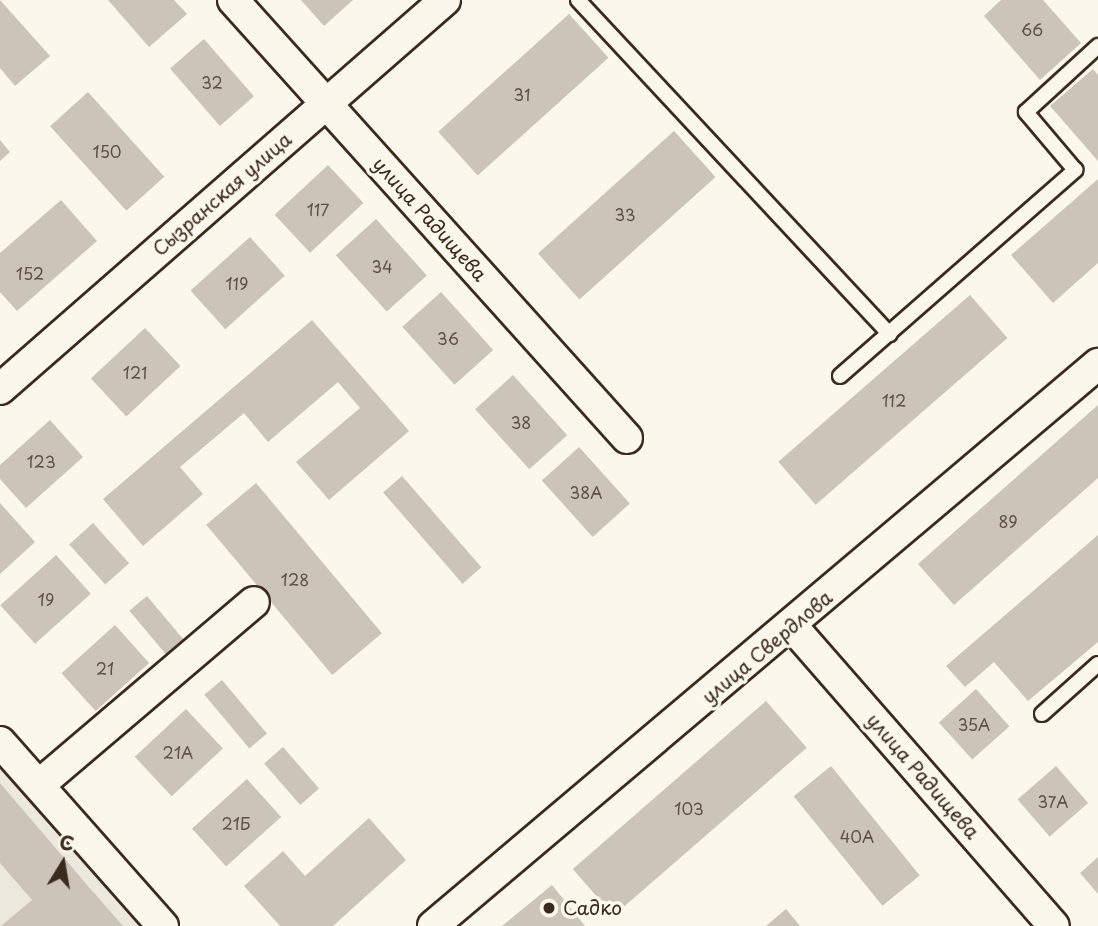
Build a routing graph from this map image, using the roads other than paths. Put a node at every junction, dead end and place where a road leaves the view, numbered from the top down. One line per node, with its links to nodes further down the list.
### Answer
1 (233, 0): 5 (street, улица Радищева)
2 (444, 0): 5 (street, Сызранская улица)
3 (578, 0): 6 (lane)
4 (1098, 46): 6 (lane)
5 (327, 103): 9 (street, Сызранская улица); 10 (street, улица Радищева)
6 (890, 334): 8 (lane)
7 (1098, 364): 12 (street, улица Свердлова)
8 (840, 376)
9 (0, 389)
10 (626, 438)
11 (254, 602): 16 (street)
12 (792, 626): 18 (street, улица Свердлова); 19 (street, улица Радищева)
13 (1098, 664): 14 (lane)
14 (1042, 714)
15 (0, 742): 16 (street)
16 (38, 785): 17 (street)
17 (163, 926)
18 (433, 926)
19 (1054, 926)

